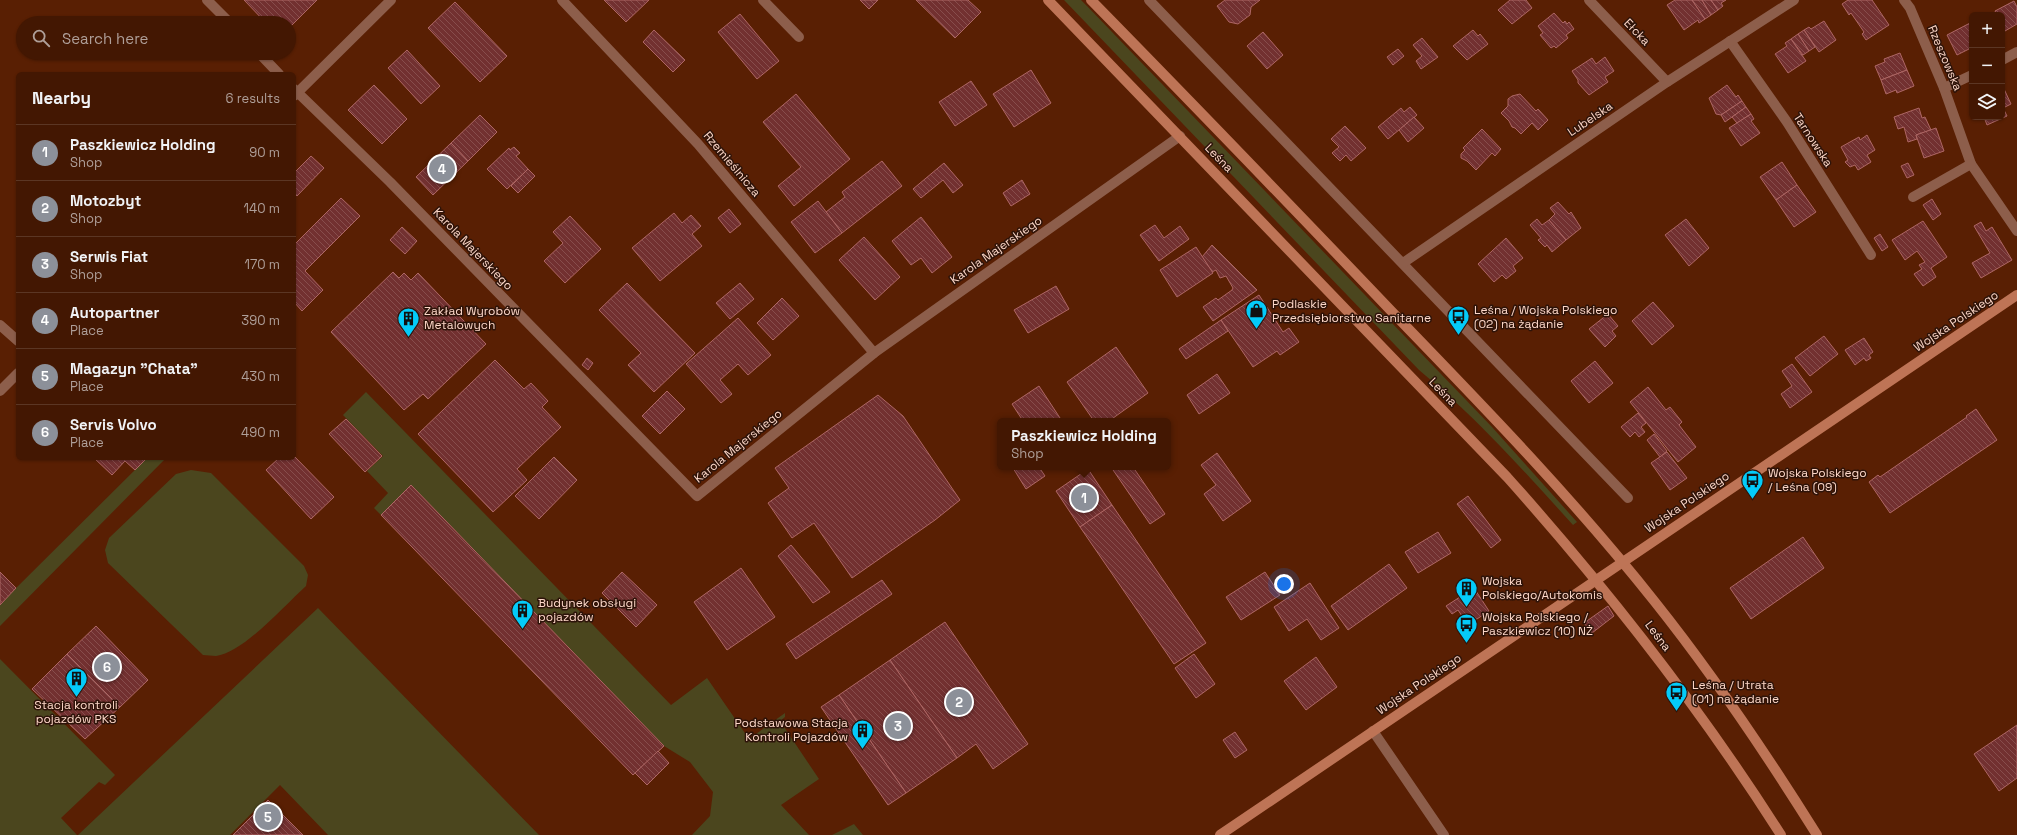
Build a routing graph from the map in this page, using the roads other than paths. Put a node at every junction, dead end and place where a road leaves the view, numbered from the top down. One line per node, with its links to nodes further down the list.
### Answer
1 (207, 0): 11 (street)
2 (391, 0): 21 (street)
3 (562, 0): 32 (street, Rzemieślnicza)
4 (763, 0): 12 (street)
5 (1048, 0): 23 (main road, Leśna)
6 (1091, 0): 36 (main road, Leśna)
7 (1149, 0): 28 (street)
8 (1589, 0): 19 (street, Ełcka)
9 (1794, 0): 13 (street, Lubelska)
10 (1904, 0): 20 (street, Rzeszowska)
11 (223, 16)
12 (799, 37)
13 (1730, 41): 19 (street, Lubelska); 27 (street, Tarnowska)
14 (2017, 52): 15 (street)
15 (2005, 58)
16 (266, 60): 17 (street)
17 (277, 72)
18 (1969, 76): 20 (street)
19 (1667, 82): 28 (street, Lubelska)
20 (1944, 88): 24 (street, Rzeszowska)
21 (296, 91)
22 (296, 93): 32 (street, Karola Majerskiego)
23 (1180, 136): 32 (street, Karola Majerskiego); 37 (main road, Leśna)
24 (1971, 164): 25 (street); 26 (street, Rzeszowska)
25 (1913, 197)
26 (2017, 231)
27 (1872, 255)
28 (1403, 263): 35 (street)
29 (2017, 295): 36 (main road, Wojska Polskiego)
30 (0, 325): 31 (street)
31 (16, 339)
32 (874, 353)
33 (16, 375): 34 (street)
34 (0, 391)
35 (1628, 498)
36 (1623, 562): 37 (main road, Wojska Polskiego); 42 (main road, Leśna)
37 (1597, 580): 38 (main road, Wojska Polskiego); 41 (main road, Leśna)
38 (1373, 731): 39 (main road, Wojska Polskiego); 40 (street, Wojska Polskiego)
39 (1220, 835)
40 (1444, 835)
41 (1781, 835)
42 (1817, 835)

